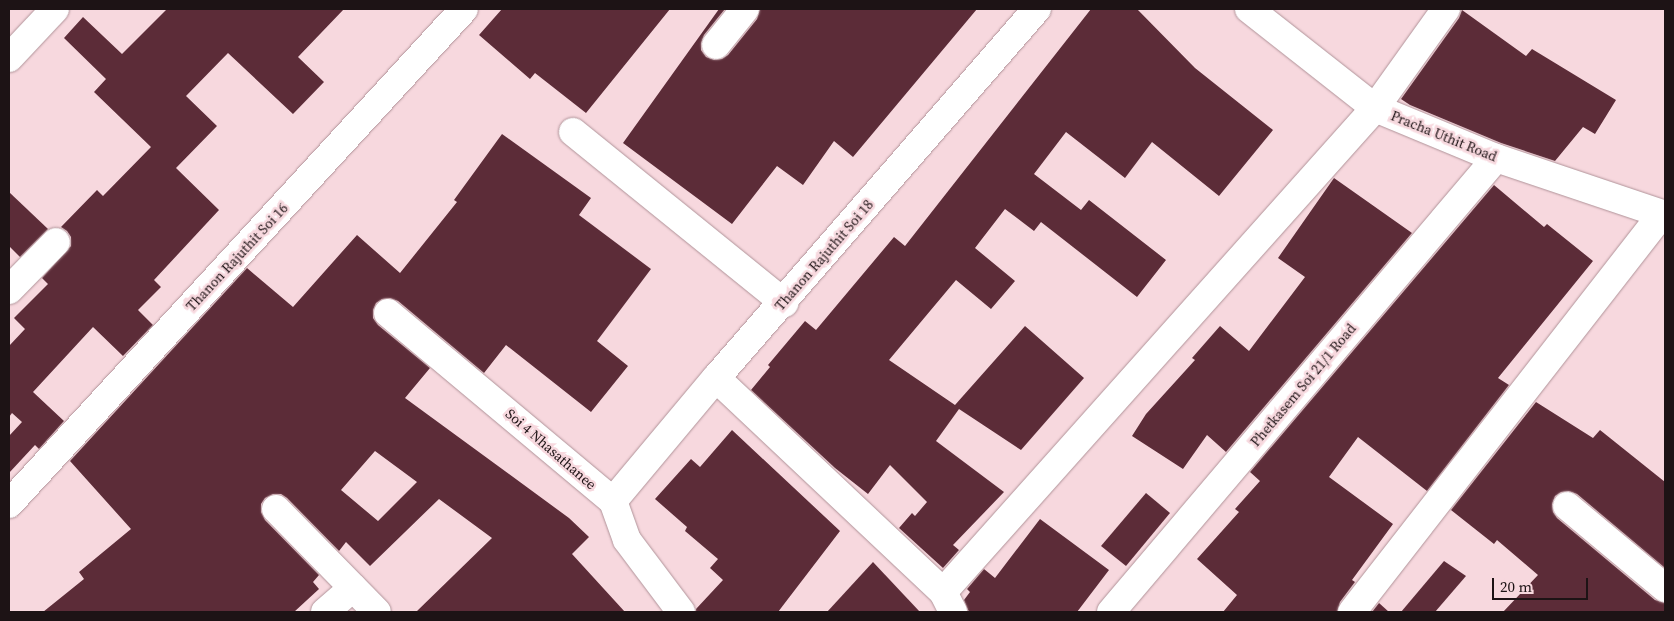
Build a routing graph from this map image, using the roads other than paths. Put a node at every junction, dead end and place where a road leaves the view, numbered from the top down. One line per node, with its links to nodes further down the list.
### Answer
1 (55, 9): 8 (street)
2 (464, 9): 19 (street, Thanon Rajuthit Soi 16)
3 (745, 9): 7 (street)
4 (1037, 9): 15 (street, Thanon Rajuthit Soi 18)
5 (1249, 9): 9 (street, Pracha Uthit Road)
6 (1446, 9): 9 (street)
7 (716, 45)
8 (9, 58)
9 (1375, 108): 11 (street, Pracha Uthit Road); 24 (street)
10 (573, 132): 15 (street)
11 (1496, 158): 12 (street, Pracha Uthit Road); 25 (street, Phetkasem Soi 21/1 Road)
12 (1664, 214): 29 (street)
13 (56, 242): 14 (street)
14 (9, 290)
15 (784, 302): 17 (street, Thanon Rajuthit Soi 18)
16 (388, 313): 18 (street, Soi 4 Nhasathanee)
17 (716, 378): 18 (street, Thanon Rajuthit Soi 18); 24 (street)
18 (612, 501): 28 (street, Soi 4 Nhasathanee)
19 (9, 504)
20 (1567, 506): 23 (street)
21 (276, 509): 22 (street)
22 (353, 588): 26 (street); 27 (street)
23 (1665, 588)
24 (948, 602)
25 (1123, 608)
26 (325, 612)
27 (376, 612)
28 (681, 612)
29 (1352, 612)

